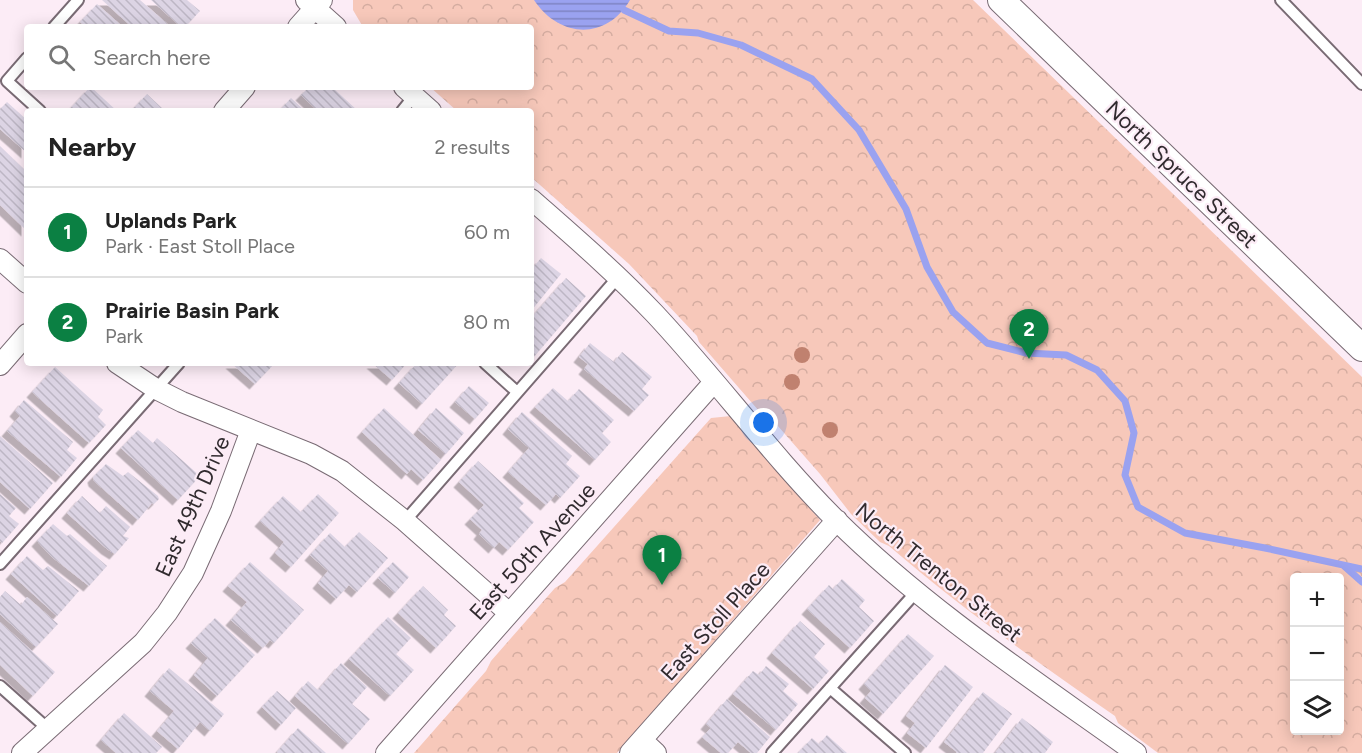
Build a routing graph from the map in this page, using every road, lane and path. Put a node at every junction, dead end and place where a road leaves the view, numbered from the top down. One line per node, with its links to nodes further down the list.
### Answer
1 (78, 0): 5 (lane)
2 (1002, 0): 20 (street, North Spruce Street)
3 (1281, 0): 9 (lane)
4 (314, 3): 6 (street); 7 (street)
5 (57, 24)
6 (300, 24)
7 (333, 24)
8 (24, 61): 12 (lane)
9 (1362, 84)
10 (242, 90): 13 (street)
11 (407, 98): 14 (street)
12 (37, 108)
13 (227, 108)
14 (425, 108)
15 (534, 202): 17 (street, North Trenton Street)
16 (0, 259): 18 (street)
17 (618, 276): 25 (street, North Trenton Street); 27 (lane)
18 (24, 280)
19 (24, 337): 21 (street)
20 (1362, 348)
21 (0, 364)
22 (122, 366): 26 (street)
23 (176, 366): 26 (lane)
24 (488, 366): 27 (lane)
25 (714, 382): 29 (street, North Trenton Street); 33 (street, East 50th Avenue)
26 (156, 389): 28 (street); 31 (lane)
27 (517, 393): 30 (lane)
28 (251, 430): 30 (street); 36 (street, East 49th Drive)
29 (837, 520): 32 (street, North Trenton Street); 37 (street, East Stoll Place)
30 (405, 521): 33 (street)
31 (0, 564)
32 (917, 591): 35 (lane); 42 (street, North Trenton Street)
33 (509, 613): 39 (street, East 50th Avenue)
34 (0, 686): 36 (lane)
35 (830, 688): 40 (lane); 41 (lane)
36 (47, 728): 38 (street, East 49th Drive)
37 (643, 749)
38 (22, 753)
39 (386, 753)
40 (772, 753)
41 (905, 753)
42 (1136, 753)

